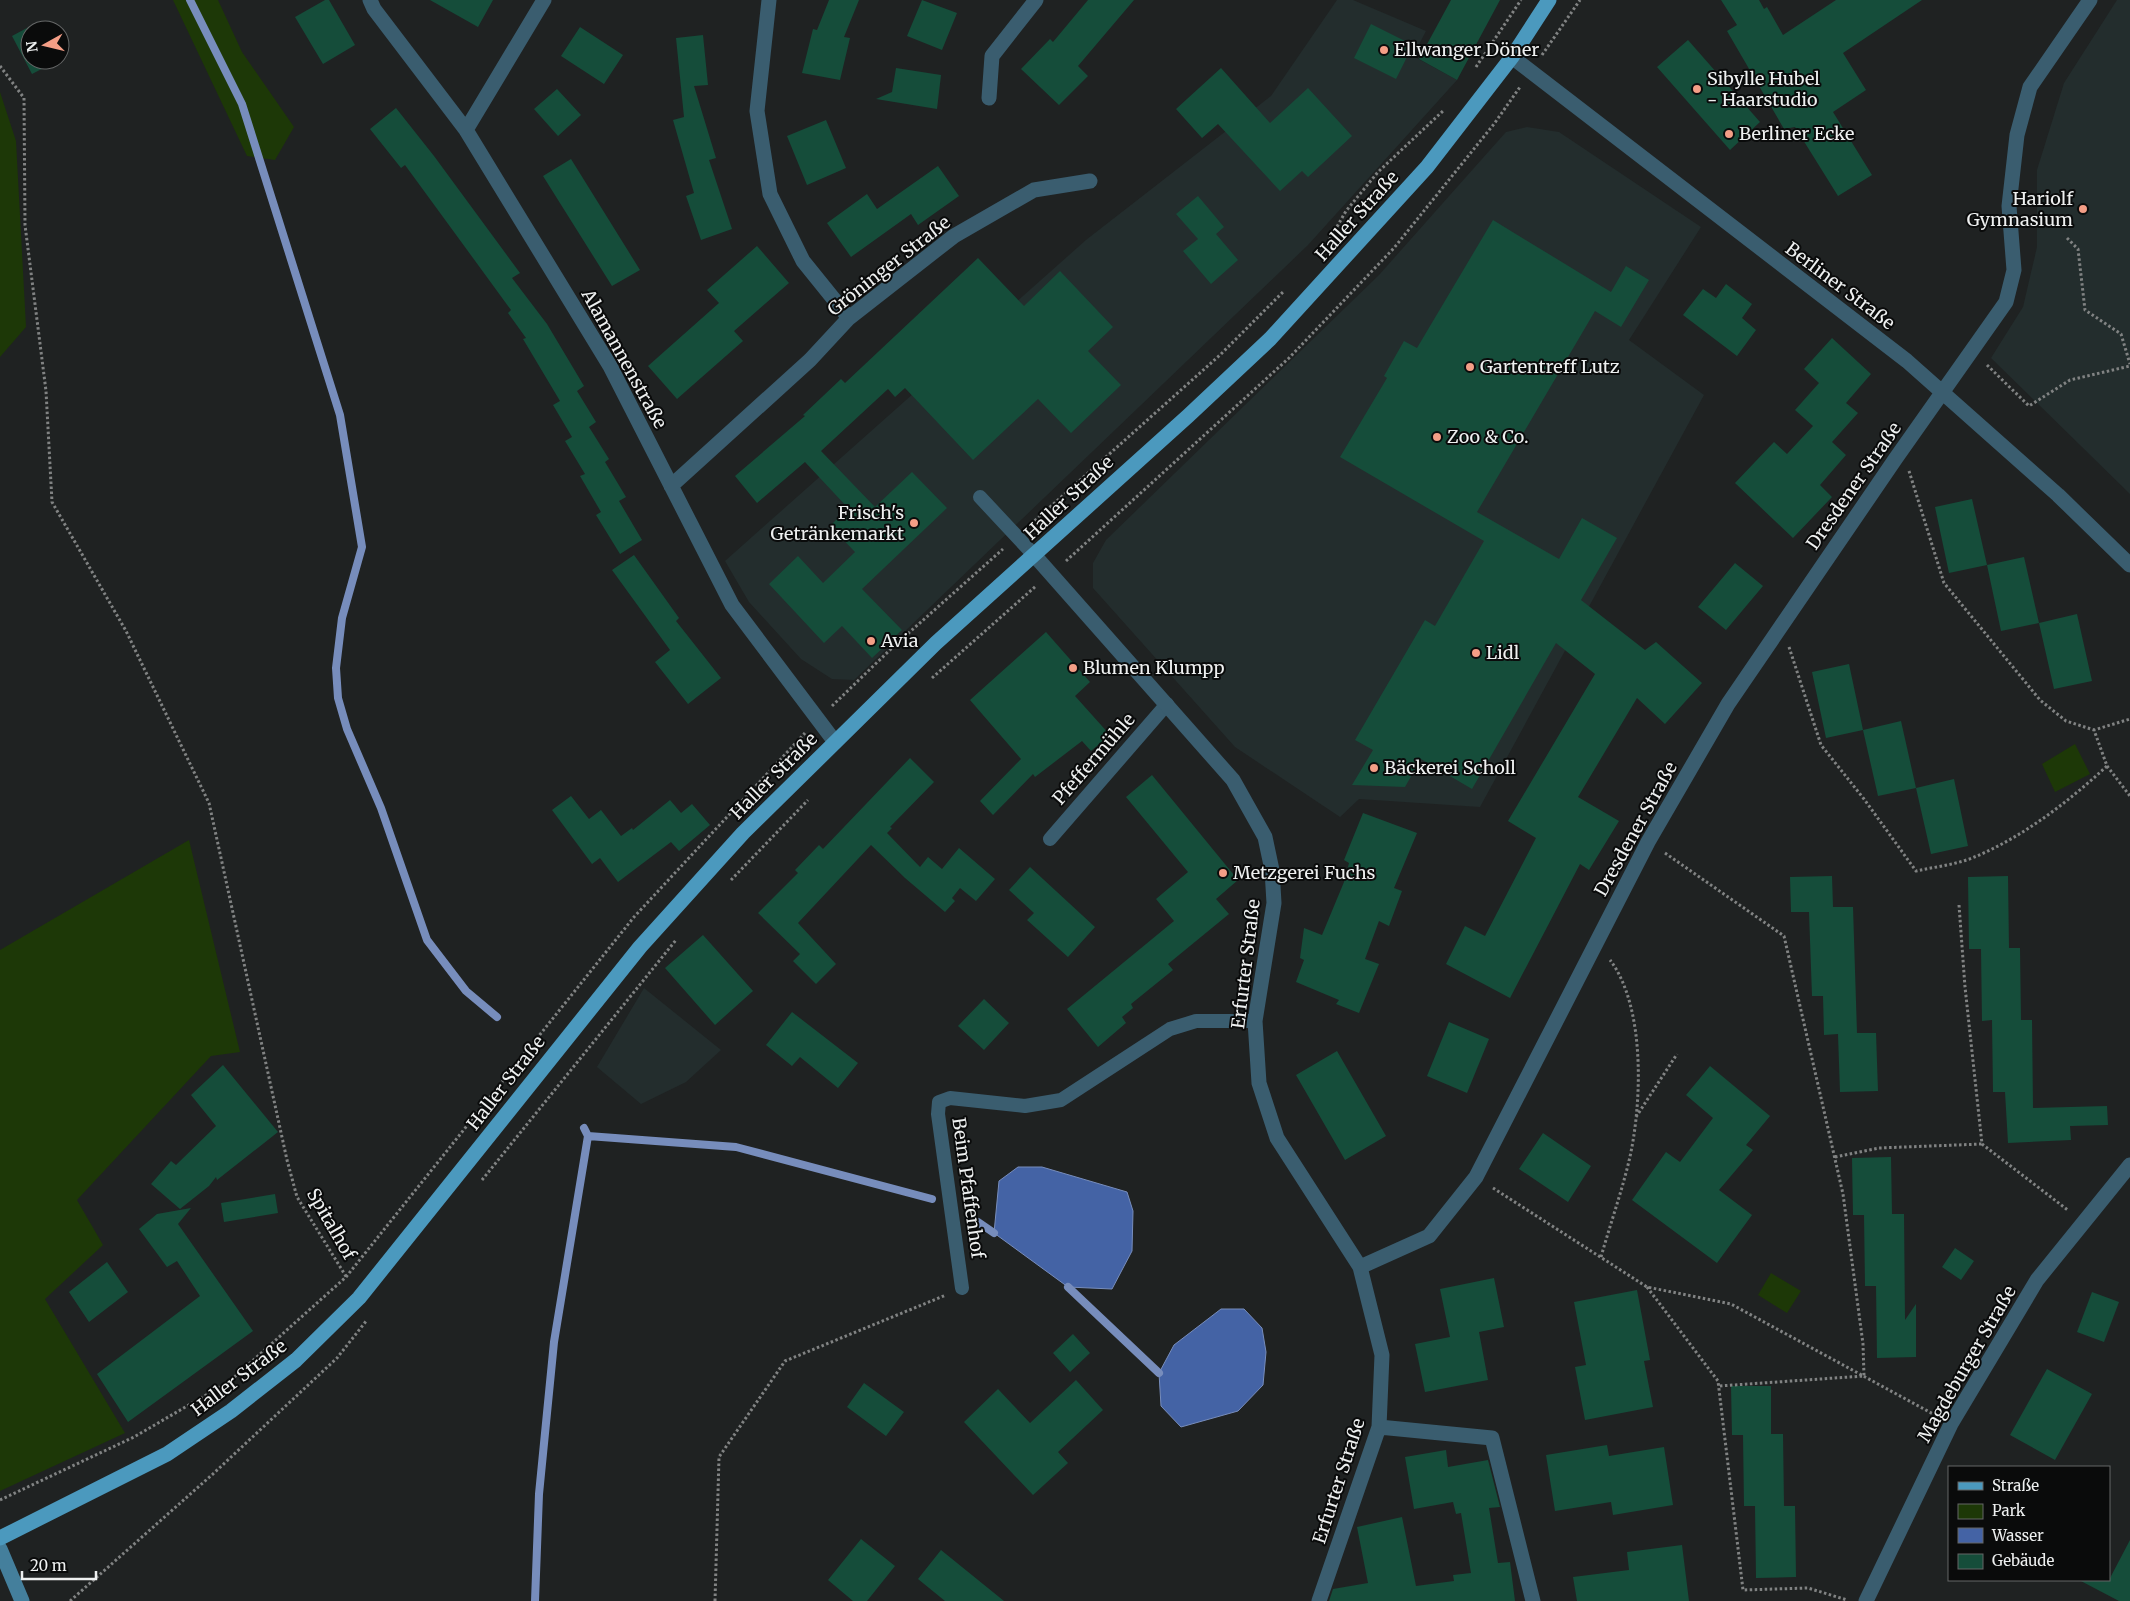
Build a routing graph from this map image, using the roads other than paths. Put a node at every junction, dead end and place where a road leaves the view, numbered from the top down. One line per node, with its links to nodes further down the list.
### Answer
1 (370, 0): 9 (street, Alamannenstraße)
2 (544, 0): 9 (street)
3 (769, 0): 11 (street)
4 (1036, 0): 8 (street)
5 (1549, 0): 7 (main road, Haller Straße)
6 (2090, 0): 12 (street, Dresdener Straße)
7 (1512, 57): 12 (street, Berliner Straße); 15 (main road, Haller Straße)
8 (989, 98)
9 (466, 130): 13 (street, Alamannenstraße)
10 (1090, 181): 11 (street, Gröninger Straße)
11 (849, 318): 13 (street, Gröninger Straße)
12 (1943, 392): 16 (street, Berliner Straße); 22 (street, Dresdener Straße)
13 (671, 486): 18 (street, Alamannenstraße)
14 (980, 496): 15 (lane)
15 (1035, 556): 17 (street, Erfurter Straße); 18 (main road, Haller Straße)
16 (2130, 565)
17 (1167, 704): 19 (lane, Pfeffermühle); 20 (street, Erfurter Straße)
18 (835, 742): 25 (main road, Haller Straße)
19 (1050, 839)
20 (1255, 1021): 22 (street, Erfurter Straße); 23 (lane, Beim Pfaffenhof)
21 (2130, 1165): 30 (street, Magdeburger Straße)
22 (1360, 1267): 24 (street, Erfurter Straße)
23 (962, 1288)
24 (1379, 1427): 28 (street, Erfurter Straße); 29 (street)
25 (0, 1538)
26 (0, 1549): 27 (main road)
27 (22, 1601)
28 (1318, 1601)
29 (1533, 1601)
30 (1866, 1601)

